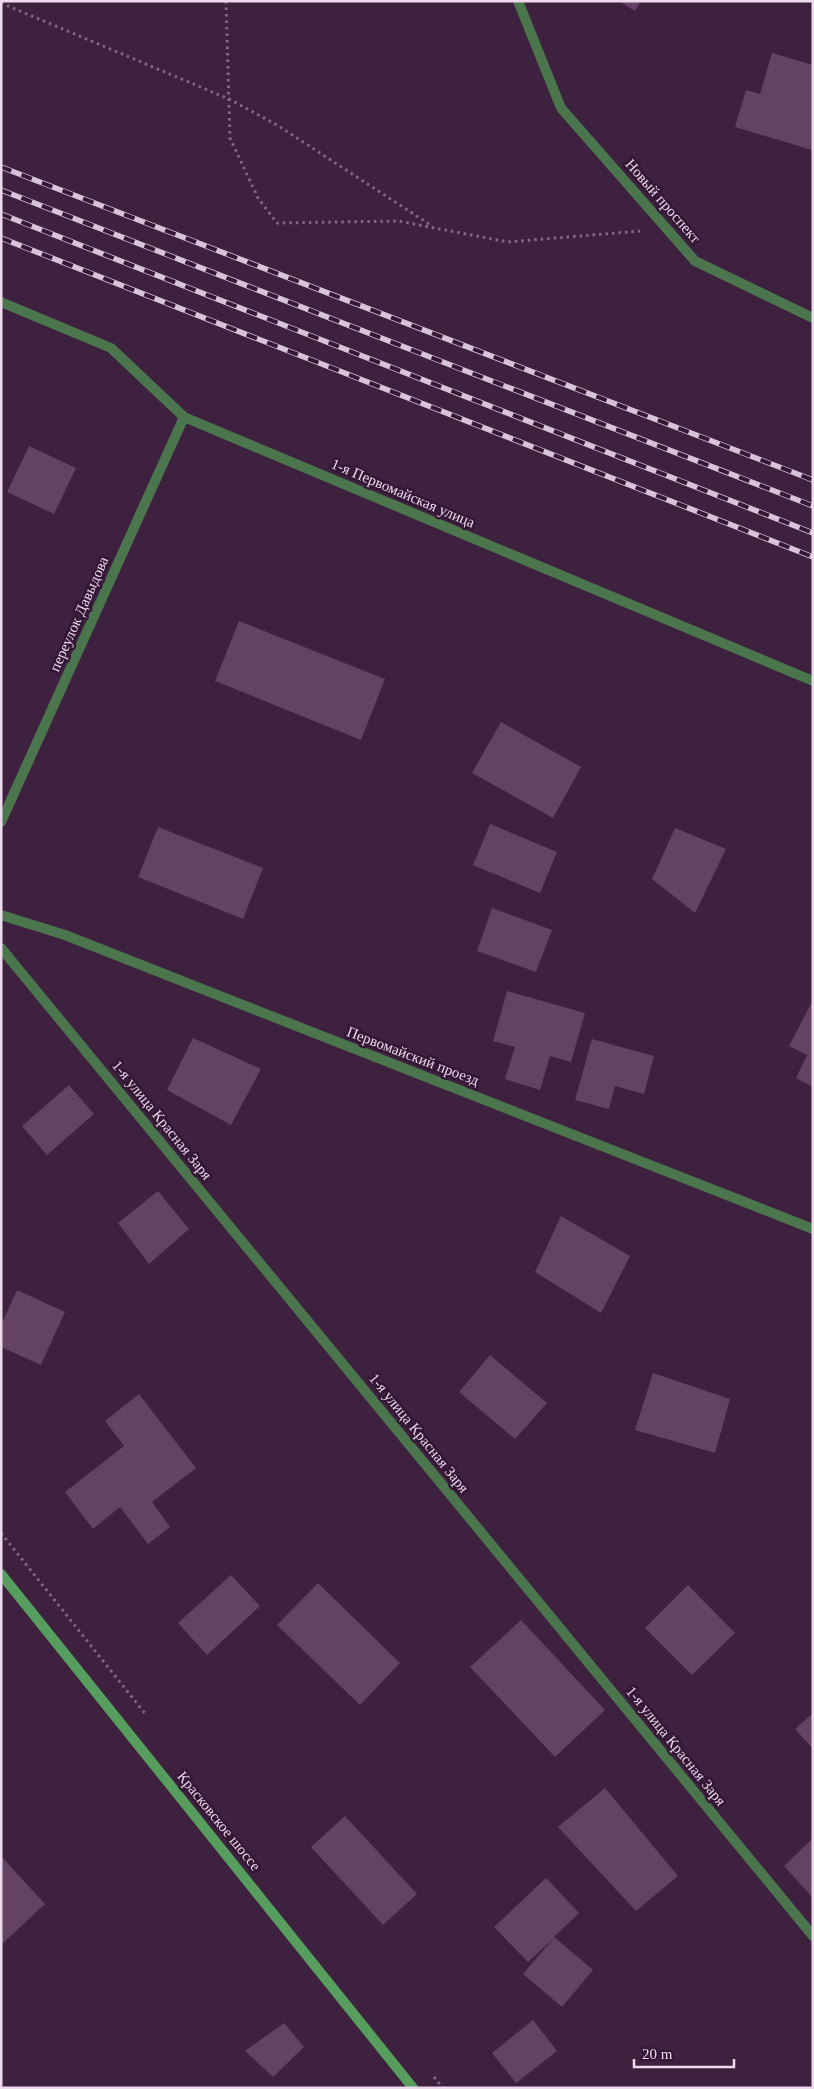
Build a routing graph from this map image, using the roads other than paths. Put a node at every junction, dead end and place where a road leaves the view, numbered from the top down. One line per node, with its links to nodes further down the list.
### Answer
1 (518, 1): 3 (street, Новый проспект)
2 (1, 302): 4 (street, 1-я Первомайская улица)
3 (813, 318)
4 (184, 417): 5 (street, 1-я Первомайская улица); 6 (street, переулок Давыдова)
5 (813, 681)
6 (1, 822)
7 (1, 915): 9 (street, Первомайский проезд)
8 (1, 948): 11 (street, 1-я улица Красная Заря)
9 (813, 1229)
10 (1, 1574): 12 (main road, Красковское шоссе)
11 (813, 1936)
12 (413, 2088)

